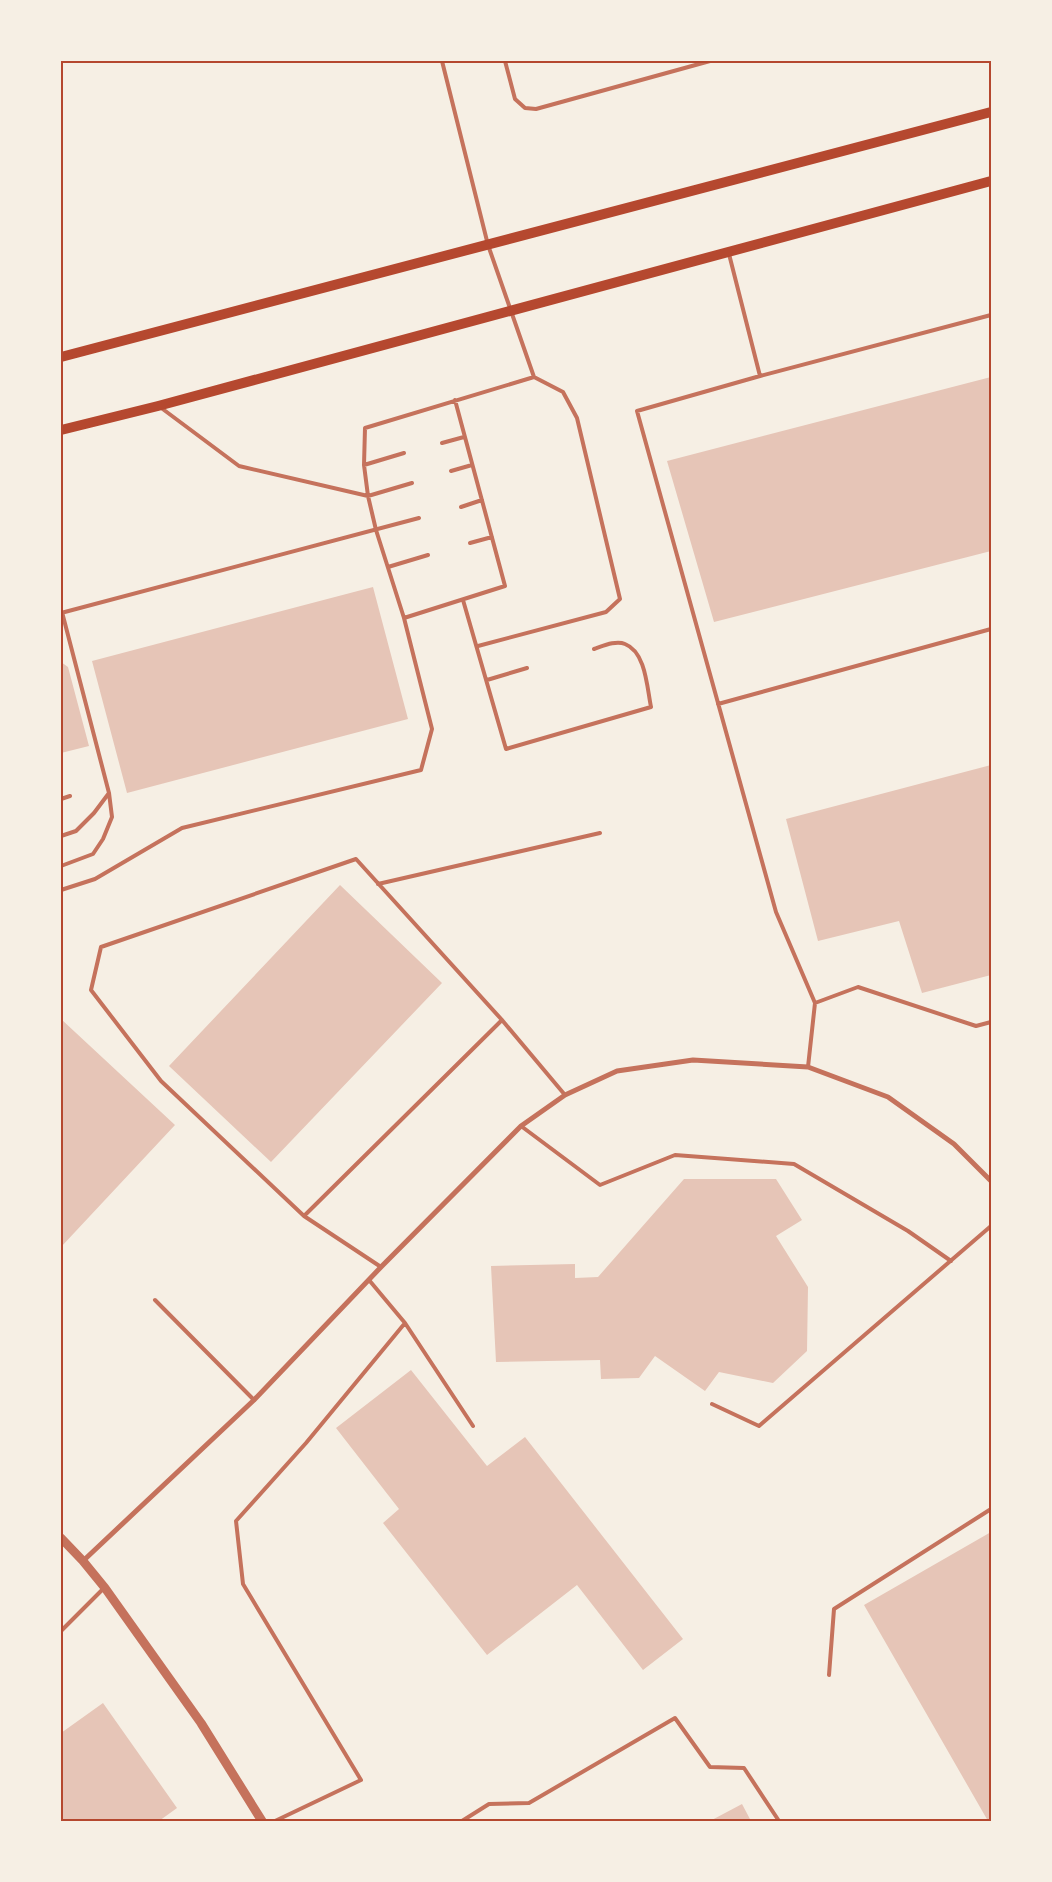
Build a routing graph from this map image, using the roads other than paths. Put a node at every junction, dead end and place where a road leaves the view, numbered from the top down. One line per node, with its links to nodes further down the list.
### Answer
1 (442, 61): 6 (lane)
2 (505, 61): 3 (lane)
3 (710, 61)
4 (991, 112): 6 (main road)
5 (991, 181): 7 (main road)
6 (488, 245): 8 (lane); 10 (main road)
7 (729, 252): 8 (main road); 11 (lane)
8 (510, 311): 12 (lane); 14 (main road)
9 (991, 315): 11 (lane)
10 (61, 357)
11 (760, 376): 40 (lane)
12 (534, 378): 13 (lane); 36 (lane)
13 (454, 400): 16 (lane); 19 (lane)
14 (158, 406): 15 (main road); 23 (lane)
15 (61, 430)
16 (464, 437): 17 (lane); 20 (lane)
17 (442, 443)
18 (404, 453): 19 (lane)
19 (364, 464): 23 (lane)
20 (472, 465): 21 (lane); 24 (lane)
21 (451, 472)
22 (412, 483): 23 (lane)
23 (368, 496): 27 (lane)
24 (482, 500): 25 (lane); 28 (lane)
25 (461, 507)
26 (419, 518): 27 (lane)
27 (376, 530): 31 (lane); 33 (lane)
28 (492, 537): 29 (lane); 32 (lane)
29 (470, 543)
30 (428, 555): 31 (lane)
31 (388, 567): 34 (lane)
32 (463, 600): 34 (lane); 36 (lane)
33 (62, 612): 41 (lane)
34 (404, 618): 48 (lane)
35 (991, 629): 40 (lane)
36 (478, 646): 39 (lane)
37 (594, 649): 39 (lane)
38 (527, 668): 39 (lane)
39 (487, 680)
40 (718, 704): 49 (lane)
41 (109, 793): 45 (lane); 46 (lane)
42 (70, 796): 43 (lane)
43 (61, 798)
44 (600, 833): 47 (lane)
45 (61, 836)
46 (61, 866)
47 (378, 884): 50 (lane); 56 (lane)
48 (61, 890)
49 (815, 1003): 51 (lane); 52 (lane)
50 (502, 1020): 53 (lane); 56 (lane)
51 (991, 1022)
52 (808, 1067): 53 (street); 55 (street)
53 (566, 1095): 54 (street)
54 (521, 1126): 58 (lane); 59 (street)
55 (991, 1181)
56 (304, 1216): 59 (lane)
57 (991, 1226): 58 (lane)
58 (951, 1261): 64 (lane)
59 (381, 1267): 60 (street)
60 (369, 1280): 62 (lane); 63 (street)
61 (155, 1300): 63 (lane)
62 (405, 1323): 65 (lane); 73 (lane)
63 (254, 1400): 68 (street)
64 (712, 1404)
65 (473, 1426)
66 (991, 1509): 71 (lane)
67 (61, 1538): 68 (street)
68 (83, 1561): 69 (street)
69 (105, 1588): 70 (lane); 72 (street)
70 (61, 1631)
71 (830, 1675)
72 (262, 1821)
73 (275, 1821)
74 (462, 1821): 75 (lane)
75 (779, 1821)

